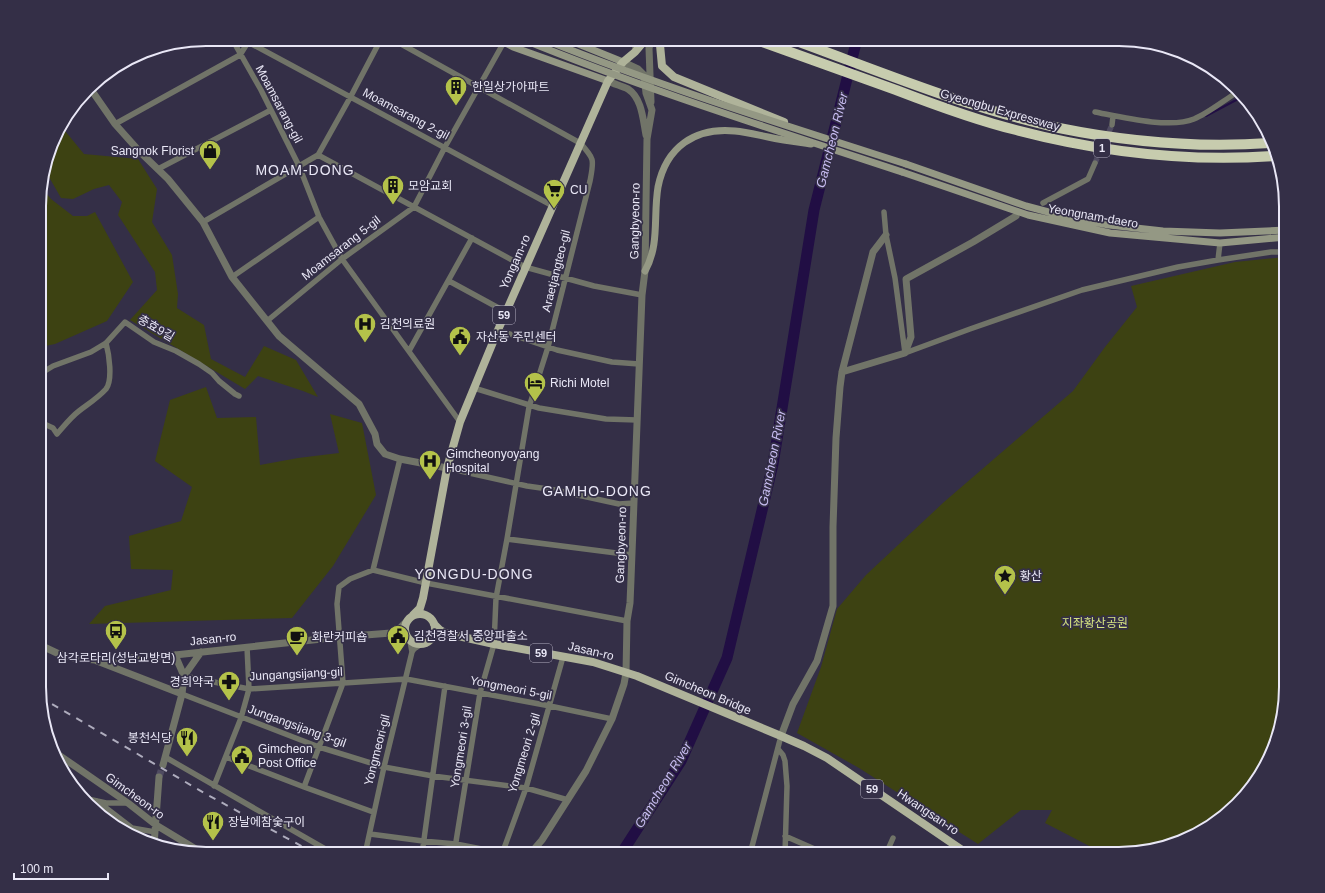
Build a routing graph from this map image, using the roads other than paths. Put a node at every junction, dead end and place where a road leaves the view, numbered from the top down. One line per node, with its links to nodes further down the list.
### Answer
1 (235, 46): 18 (street, Moamsarang-gil)
2 (246, 46): 18 (street)
3 (258, 46): 24 (street, Moamsarang 2-gil)
4 (377, 46): 24 (street)
5 (405, 46): 21 (street)
6 (498, 46): 21 (street, Moamsarang 5-gil)
7 (512, 46): 20 (main road)
8 (540, 46): 33 (main road, bridge)
9 (562, 46): 33 (main road, bridge)
10 (583, 46): 19 (main road)
11 (635, 46): 17 (street)
12 (640, 46): 17 (main road, 59)
13 (650, 46): 26 (street)
14 (661, 46): 33 (main road, bridge)
15 (773, 46): 37 (highway, Gyeongbu Expressway / 1)
16 (811, 46): 34 (highway, Gyeongbu Expressway / 1)
17 (635, 52): 19 (main road, 59)
18 (240, 56): 25 (street, Moamsarang-gil); 29 (street)
19 (623, 62): 20 (main road, Yongam-ro / 59); 26 (street, Gangbyeon-ro)
20 (608, 81): 31 (street, Gangbyeon-ro); 32 (main road, Yongam-ro / 59)
21 (478, 87): 32 (street); 35 (street, Moamsarang 5-gil)
22 (93, 93): 29 (street)
23 (1234, 95): 28 (street)
24 (351, 96): 35 (street, Moamsarang 2-gil); 36 (street)
25 (271, 110): 39 (street, Moamsarang-gil); 40 (street)
26 (652, 110): 31 (street, Gangbyeon-ro)
27 (1095, 112): 28 (street)
28 (1113, 116): 30 (street)
29 (116, 124): 40 (street)
30 (1112, 125)
31 (647, 139): 57 (street, Gangbyeon-ro)
32 (580, 143): 42 (main road, Yongam-ro / 59); 59 (street, Araetjangteo-gil)
33 (827, 143): 48 (main road, Yeongnam-daero, bridge); 52 (main road, Yeongnam-daero, bridge); 57 (main road, bridge)
34 (1266, 143)
35 (445, 147): 42 (street, Moamsarang 2-gil); 43 (street, Moamsarang 5-gil)
36 (318, 155): 39 (street); 43 (street)
37 (1270, 156)
38 (1095, 163): 41 (street)
39 (299, 166): 46 (street, Moamsarang-gil); 47 (street)
40 (158, 169): 47 (street)
41 (1043, 203)
42 (553, 206): 56 (main road, Yongam-ro / 59)
43 (414, 207): 50 (street); 54 (street, Moamsarang 5-gil)
44 (884, 212): 49 (street)
45 (1016, 216): 68 (street)
46 (318, 217): 54 (street, Moamsarang-gil); 58 (street)
47 (203, 222): 58 (street)
48 (1279, 230)
49 (886, 235): 68 (street); 71 (street)
50 (472, 238): 56 (street); 60 (street)
51 (1279, 238): 52 (main road, Yeongnam-daero)
52 (1220, 243): 55 (street)
53 (1279, 252): 55 (street)
54 (342, 259): 63 (street, Moamsarang 5-gil); 67 (street, Moamsarang-gil)
55 (1218, 260): 68 (street)
56 (525, 267): 59 (street); 62 (main road, Yongam-ro / 59)
57 (645, 271): 61 (street, Gangbyeon-ro)
58 (232, 277): 63 (street)
59 (565, 279): 61 (street); 66 (street, Araetjangteo-gil)
60 (449, 281): 62 (street); 67 (street)
61 (642, 295): 69 (street, Gangbyeon-ro)
62 (506, 312): 64 (main road, Yongam-ro / 59)
63 (267, 321): 78 (street)
64 (498, 330): 66 (street); 72 (main road, Yongam-ro / 59)
65 (106, 343): 70 (street, 충효9길); 73 (street, 충효9길); 77 (street)
66 (548, 347): 69 (street); 74 (street, Araetjangteo-gil)
67 (409, 351): 76 (street, Moamsarang-gil)
68 (905, 353): 71 (street)
69 (639, 364): 75 (street, Gangbyeon-ro)
70 (46, 370)
71 (842, 372): 120 (street)
72 (474, 388): 74 (street); 76 (main road, Yongam-ro / 59)
73 (239, 396)
74 (530, 405): 75 (street); 80 (street, Araetjangteo-gil)
75 (637, 420): 81 (street, Gangbyeon-ro)
76 (460, 422): 79 (main road, Yongam-ro / 59)
77 (46, 425)
78 (400, 459): 79 (street); 84 (street)
79 (448, 468): 80 (street); 85 (main road, Yongam-ro / 59)
80 (516, 484): 81 (street); 82 (street, Araetjangteo-gil)
81 (634, 503): 83 (street, Gangbyeon-ro)
82 (507, 539): 83 (street); 86 (street, Araetjangteo-gil)
83 (632, 555): 90 (street, Gangbyeon-ro)
84 (374, 570): 85 (street); 95 (street)
85 (426, 583): 86 (street); 87 (main road, Yongam-ro / 59)
86 (496, 597): 90 (street); 98 (street, Araetjangteo-gil)
87 (423, 598): 88 (main road, 59); 89 (main road, 59)
88 (413, 615): 89 (main road); 91 (main road)
89 (428, 616): 92 (main road)
90 (627, 621): 107 (street, Gangbyeon-ro)
91 (406, 622): 93 (street); 97 (main road)
92 (434, 624): 94 (main road, 59); 96 (main road)
93 (392, 633): 95 (street, Jasan-ro); 97 (street)
94 (445, 633): 96 (main road); 98 (main road, Jasan-ro / 59)
95 (340, 637): 101 (street, Jasan-ro); 111 (street)
96 (433, 638): 99 (main road)
97 (408, 640): 99 (main road); 103 (street, Yongmeori-gil)
98 (494, 644): 105 (main road, Jasan-ro / 59); 114 (street, Yongmeori 3-gil)
99 (420, 645): 103 (street)
100 (46, 647): 106 (street, Jasan-ro)
101 (247, 647): 102 (street, Jasan-ro); 113 (street)
102 (201, 652): 104 (street, Jasan-ro); 108 (street)
103 (412, 652): 110 (street, Yongmeori-gil)
104 (175, 655): 106 (street, Jasan-ro); 108 (street)
105 (563, 657): 107 (main road, Jasan-ro / 59); 116 (street, Yongmeori 2-gil)
106 (95, 660): 115 (street)
107 (626, 673): 109 (main road, Jasan-ro / 59); 118 (street, Gangbyeon-ro)
108 (184, 676): 113 (street, Jungangsijang-gil); 115 (street)
109 (637, 676): 119 (main road, Gimcheon Bridge / 59)
110 (406, 679): 111 (street, Jungangsijang-gil); 112 (street, Yongmeori 5-gil); 127 (street, Yongmeori-gil)
111 (344, 683): 113 (street, Jungangsijang-gil); 121 (street)
112 (445, 686): 114 (street, Yongmeori 5-gil); 128 (street)
113 (250, 689): 117 (street)
114 (480, 693): 116 (street, Yongmeori 5-gil); 130 (street, Yongmeori 3-gil)
115 (182, 694): 117 (street, Jungangsijang 3-gil); 123 (street)
116 (550, 706): 118 (street, Yongmeori 5-gil); 133 (street, Yongmeori 2-gil)
117 (241, 718): 121 (street, Jungangsijang 3-gil); 124 (street)
118 (612, 719): 135 (street, Gangbyeon-ro)
119 (770, 732): 120 (main road, Hwangsan-ro / 59)
120 (782, 736): 122 (street); 158 (main road, Hwangsan-ro / 59)
121 (320, 747): 127 (street, Jungangsijang 3-gil); 132 (street)
122 (778, 749): 141 (street); 154 (street)
123 (164, 757): 126 (street); 131 (street)
124 (226, 757): 131 (street); 132 (street)
125 (63, 758): 137 (street, Gimcheon-ro)
126 (163, 765)
127 (384, 767): 128 (street, Jungangsijang 3-gil); 138 (street, Yongmeori-gil)
128 (433, 776): 130 (street, Jungangsijang 3-gil); 144 (street)
129 (159, 777): 139 (street)
130 (467, 780): 133 (street, Jungangsijang 3-gil); 145 (street, Yongmeori 3-gil)
131 (214, 786): 147 (street)
132 (304, 787): 138 (street)
133 (526, 788): 135 (street, Jungangsijang 3-gil); 152 (street, Yongmeori 2-gil)
134 (93, 800): 136 (street)
135 (568, 800): 153 (street, Gangbyeon-ro)
136 (97, 801): 137 (street); 139 (street)
137 (128, 803): 139 (street, Gimcheon-ro)
138 (374, 812): 140 (street, Yongmeori-gil)
139 (156, 829): 142 (street); 146 (street, Gimcheon-ro)
140 (370, 834): 144 (street); 148 (street, Yongmeori-gil)
141 (786, 836): 155 (street); 156 (street)
142 (155, 838)
143 (893, 838): 157 (street)
144 (423, 841): 145 (street); 149 (street)
145 (456, 844): 150 (street, Yongmeori 3-gil); 151 (street)
146 (189, 846)
147 (322, 847)
148 (367, 847)
149 (423, 847)
150 (455, 847)
151 (470, 847)
152 (505, 847)
153 (536, 847)
154 (752, 847)
155 (785, 847)
156 (810, 847)
157 (889, 847)
158 (958, 847)

